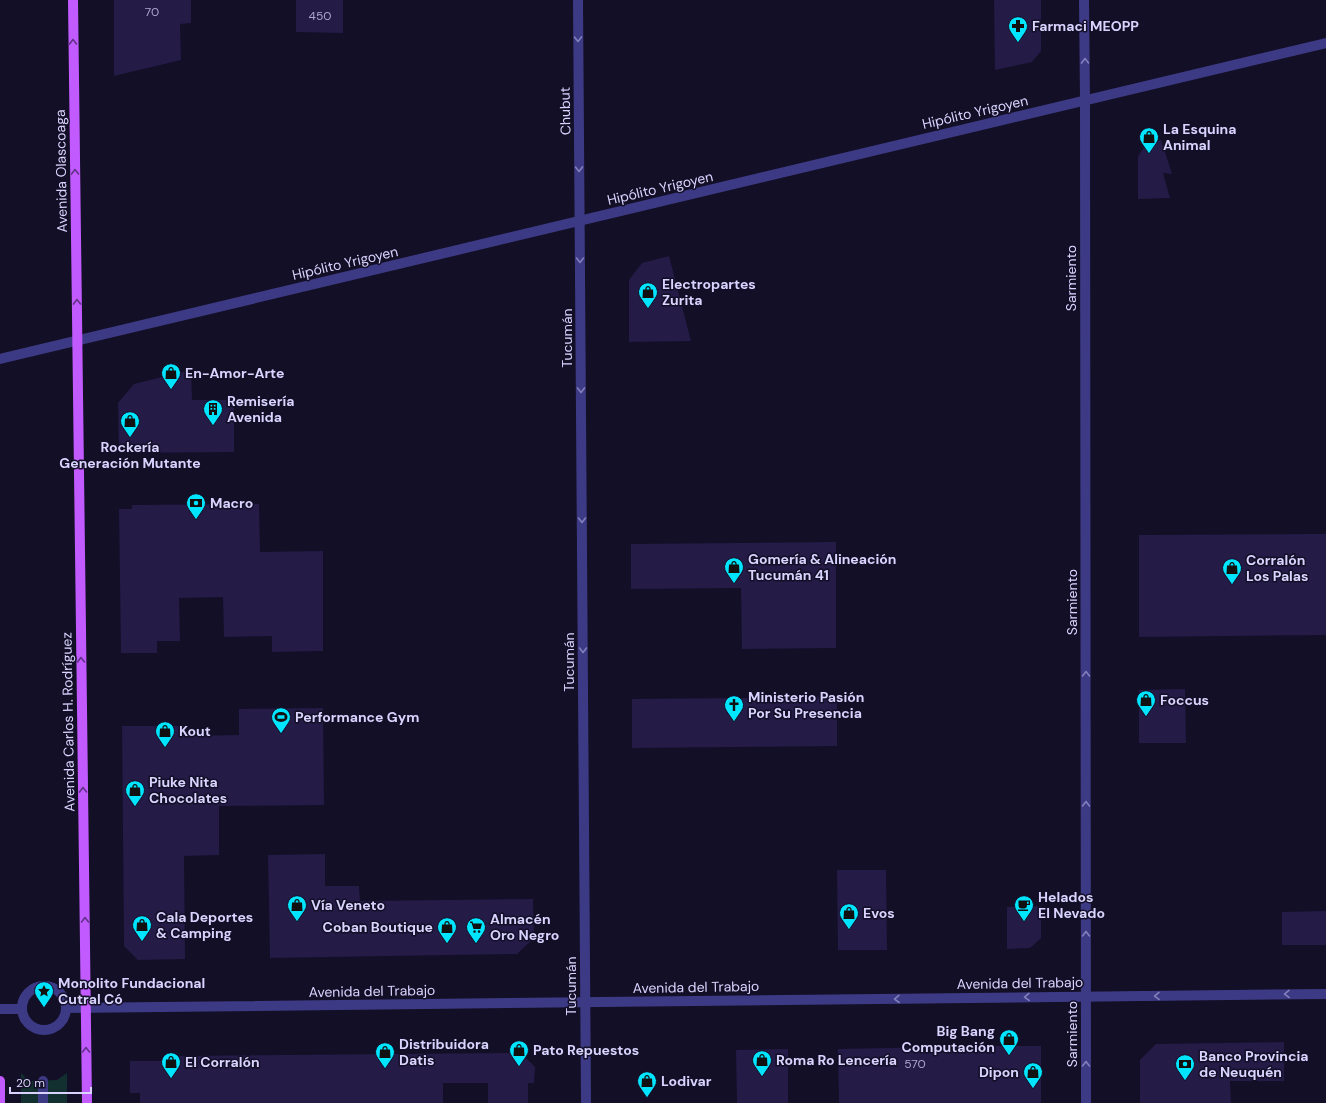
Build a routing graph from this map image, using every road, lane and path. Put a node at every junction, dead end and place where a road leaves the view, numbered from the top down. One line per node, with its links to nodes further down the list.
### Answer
1 (73, 0): 7 (main road, Avenida Olascoaga, one-way to 1)
2 (578, 0): 6 (street, Chubut, one-way to 6)
3 (1084, 0): 5 (street, Sarmiento, one-way to 3)
4 (1326, 43): 5 (street, Hipólito Yrigoyen)
5 (1085, 100): 6 (street, Hipólito Yrigoyen); 10 (street, Sarmiento, one-way to 5)
6 (580, 221): 7 (street, Hipólito Yrigoyen); 11 (street, Tucumán, one-way to 11)
7 (78, 341): 8 (street, Hipólito Yrigoyen); 13 (main road, Avenida Carlos H. Rodríguez, one-way to 7)
8 (0, 359)
9 (1326, 994): 10 (street, Avenida del Trabajo, one-way to 10)
10 (1086, 996): 11 (street, Avenida del Trabajo, one-way to 11); 22 (street, Sarmiento, one-way to 10)
11 (585, 1002): 13 (street, Avenida del Trabajo); 21 (street, Tucumán)
12 (66, 1008): 13 (street, Avenida del Trabajo); 15 (street); 15 (street)
13 (86, 1008): 20 (main road, Avenida Carlos H. Rodríguez, one-way to 13)
14 (0, 1009): 15 (street)
15 (22, 1009)
16 (43, 1080): 19 (street)
17 (0, 1081): 18 (main road)
18 (0, 1103)
19 (43, 1103)
20 (87, 1103)
21 (586, 1103)
22 (1086, 1103)

